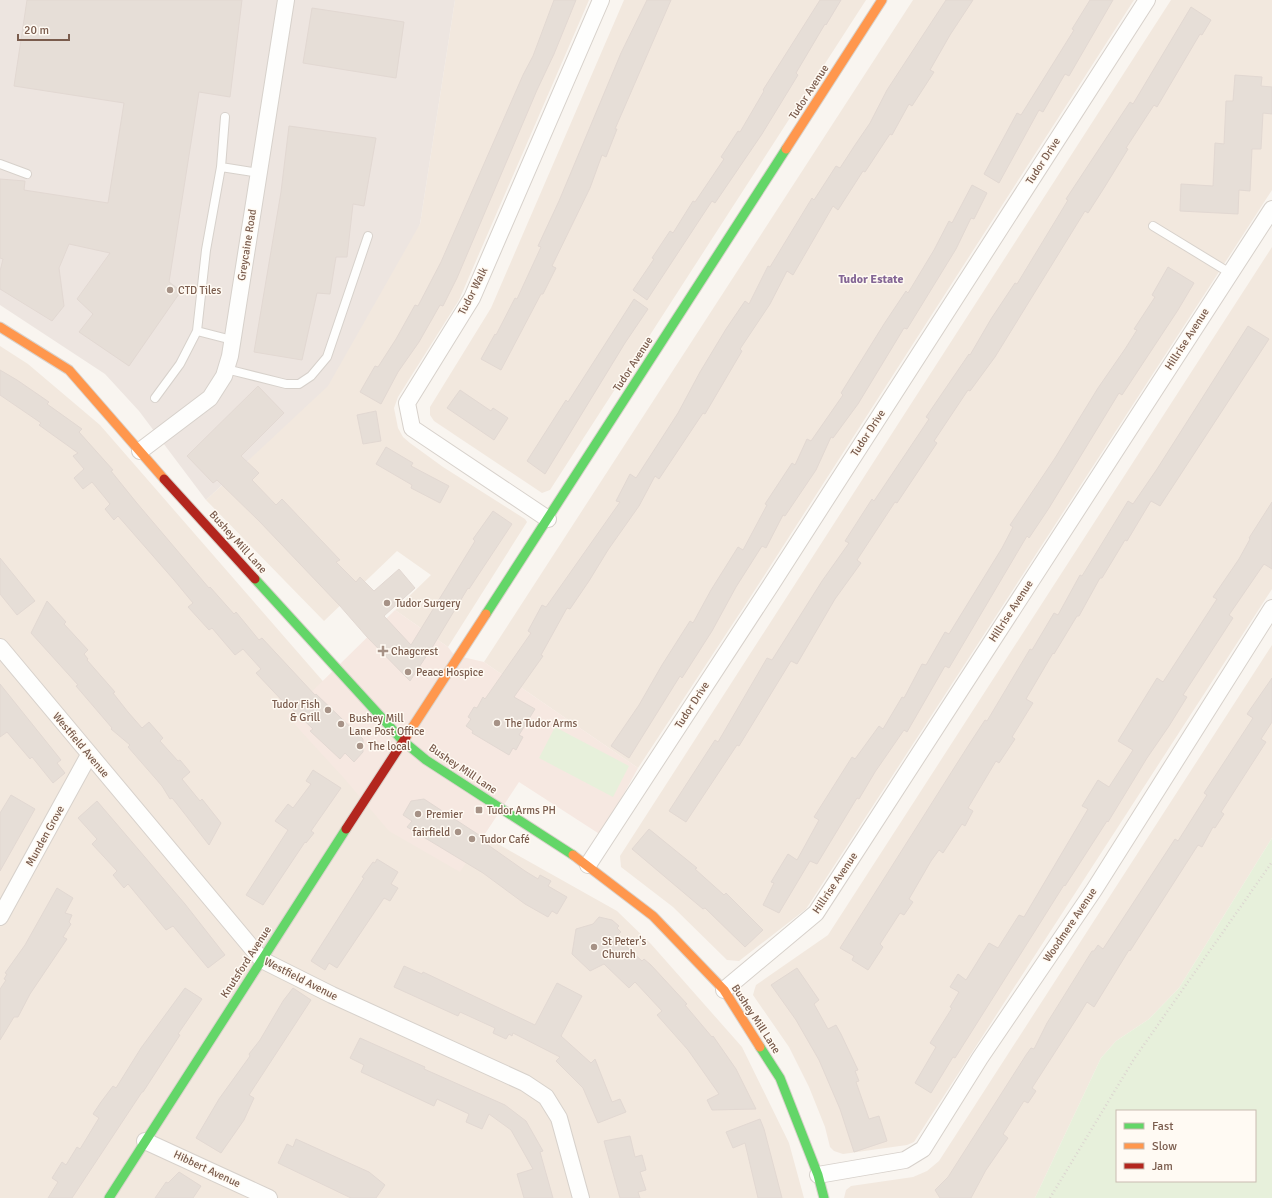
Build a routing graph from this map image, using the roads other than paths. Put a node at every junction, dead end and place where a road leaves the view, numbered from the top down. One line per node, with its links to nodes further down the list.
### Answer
1 (286, 0): 9 (street, Greycaine Road)
2 (601, 0): 20 (street, Tudor Walk)
3 (882, 0): 20 (street, Tudor Avenue)
4 (1146, 0): 25 (street, Tudor Drive)
5 (225, 117): 7 (lane)
6 (0, 164): 8 (lane)
7 (221, 167): 9 (lane); 15 (lane)
8 (27, 174)
9 (259, 174): 16 (street, Greycaine Road)
10 (1272, 209): 13 (street, Hillrise Avenue)
11 (1153, 226): 13 (lane)
12 (368, 236): 17 (lane)
13 (1230, 273): 28 (street, Hillrise Avenue)
14 (0, 327): 19 (street, Bushey Mill Lane)
15 (197, 331): 16 (lane); 18 (lane)
16 (232, 340): 17 (street, Greycaine Road)
17 (226, 369): 19 (street, Greycaine Road)
18 (155, 398)
19 (140, 451): 23 (street, Bushey Mill Lane)
20 (548, 519): 23 (street, Tudor Avenue)
21 (1272, 608): 30 (street, Woodmere Avenue)
22 (0, 647): 24 (street, Westfield Avenue)
23 (403, 741): 25 (street, Bushey Mill Lane); 27 (street, Knutsford Avenue)
24 (89, 755): 26 (street, Munden Grove); 27 (street, Westfield Avenue)
25 (588, 865): 28 (street, Bushey Mill Lane)
26 (0, 917)
27 (262, 960): 29 (street, Knutsford Avenue); 33 (street, Westfield Avenue)
28 (724, 990): 30 (street, Bushey Mill Lane)
29 (145, 1141): 31 (street, Knutsford Avenue); 32 (street, Hibbert Avenue)
30 (818, 1175): 34 (street, Bushey Mill Lane)
31 (109, 1198)
32 (269, 1198)
33 (582, 1198)
34 (824, 1198)

